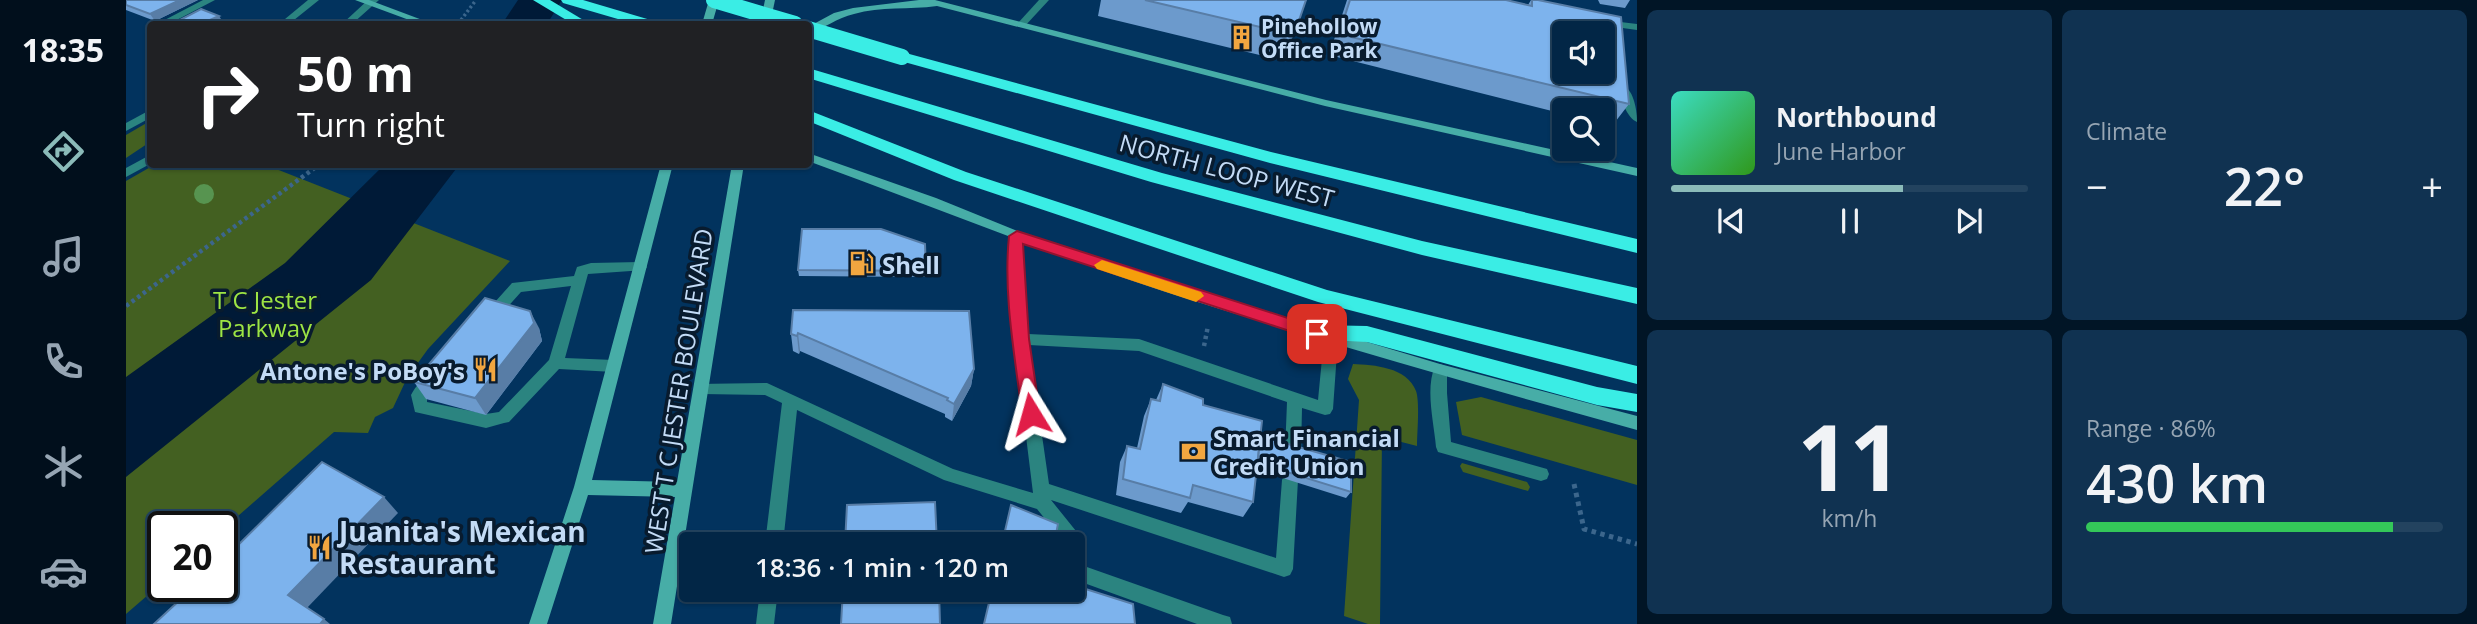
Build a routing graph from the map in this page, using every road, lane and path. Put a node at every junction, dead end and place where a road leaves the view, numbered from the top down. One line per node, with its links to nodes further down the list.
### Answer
1 (210, 0): 13 (street)
2 (314, 0): 14 (street)
3 (360, 0): 11 (main road)
4 (476, 0): 17 (path)
5 (540, 0): 18 (highway)
6 (568, 0): 19 (highway)
7 (714, 0): 20 (main road); 22 (highway, bridge)
8 (770, 0): 21 (main road)
9 (924, 0): 12 (main road)
10 (1044, 0): 23 (street)
11 (372, 2): 15 (street); 16 (main road)
12 (939, 4): 23 (main road); 26 (main road)
13 (168, 21)
14 (288, 21)
15 (350, 21)
16 (420, 21)
17 (460, 21)
18 (578, 21)
19 (639, 21)
20 (708, 21)
21 (766, 21)
22 (784, 21)
23 (1021, 25): 42 (main road)
24 (1617, 25): 25 (street); 28 (street)
25 (1637, 27)
26 (812, 28)
27 (812, 31): 45 (highway, NORTH LOOP WEST, bridge)
28 (1618, 37)
29 (812, 74): 48 (highway, NORTH LOOP WEST)
30 (1623, 74): 33 (street)
31 (147, 115): 34 (street)
32 (812, 117): 57 (highway)
33 (1637, 119)
34 (126, 128)
35 (812, 148): 38 (main road)
36 (812, 158): 38 (main road)
37 (147, 161): 43 (street)
38 (834, 166): 44 (main road)
39 (315, 168): 49 (path)
40 (666, 168): 46 (main road)
41 (737, 168): 58 (main road, WEST T C JESTER BOULEVARD)
42 (1637, 172)
43 (126, 173)
44 (1017, 236): 51 (main road); 52 (street)
45 (1637, 246)
46 (640, 267): 47 (street); 55 (main road)
47 (578, 280): 50 (street); 53 (street)
48 (1637, 296)
49 (126, 306)
50 (481, 327)
51 (1324, 336): 56 (main road); 59 (street); 61 (highway)
52 (1021, 339): 59 (street); 69 (street)
53 (555, 363): 54 (street); 55 (street)
54 (446, 366)
55 (614, 366): 67 (main road)
56 (1440, 370): 62 (main road); 64 (street)
57 (1637, 375)
58 (702, 388): 60 (street); 68 (main road, WEST T C JESTER BOULEVARD)
59 (1296, 399): 63 (street)
60 (790, 400): 69 (street); 70 (street)
61 (1637, 403)
62 (1637, 423)
63 (1293, 453)
64 (1541, 474)
65 (1290, 480): 69 (street)
66 (1574, 484): 72 (path)
67 (582, 487): 68 (main road); 75 (main road)
68 (685, 490): 76 (main road, WEST T C JESTER BOULEVARD)
69 (1042, 496): 71 (street)
70 (775, 532)
71 (1067, 532)
72 (1637, 544)
73 (1085, 575): 78 (street)
74 (768, 602): 77 (street)
75 (538, 624)
76 (662, 624)
77 (765, 624)
78 (1223, 624)

